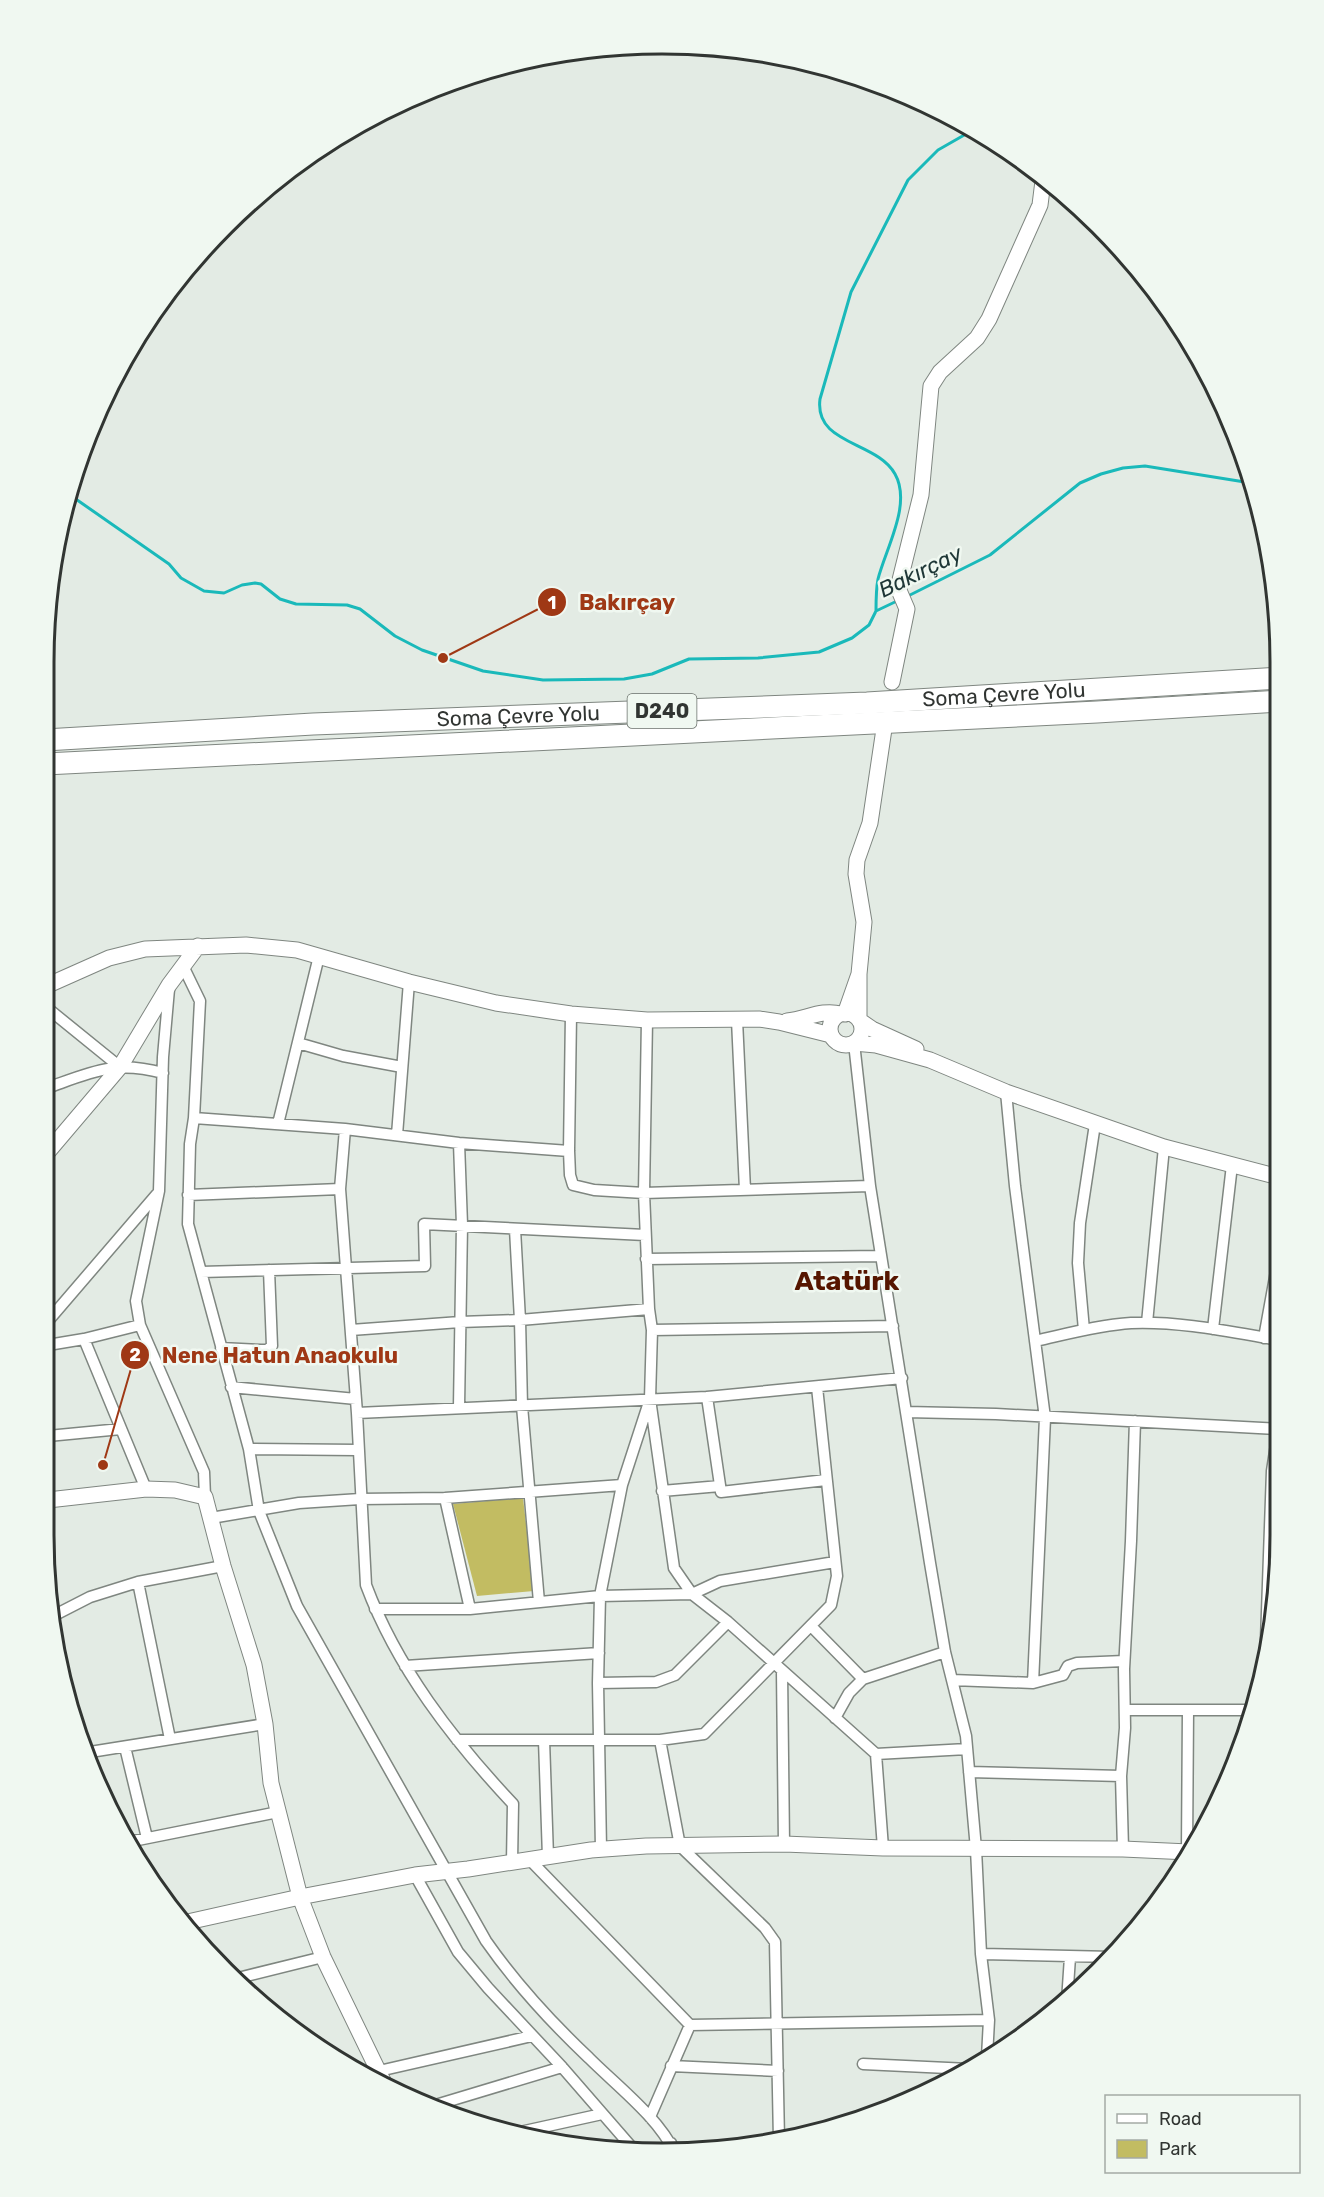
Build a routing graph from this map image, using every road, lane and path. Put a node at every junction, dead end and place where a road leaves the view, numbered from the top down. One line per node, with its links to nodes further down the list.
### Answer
1 (1042, 188): 3 (street)
2 (1270, 679): 6 (highway, Soma Çevre Yolu / D240)
3 (892, 682)
4 (1270, 701): 7 (highway, Soma Çevre Yolu / D240)
5 (884, 729): 16 (street)
6 (54, 739)
7 (54, 764)
8 (198, 946): 9 (street); 10 (street); 11 (street)
9 (319, 956): 12 (street); 21 (street)
10 (184, 968): 13 (street); 29 (street)
11 (54, 982)
12 (409, 982): 15 (street); 25 (street)
13 (169, 985): 24 (street); 26 (street)
14 (54, 1013): 24 (street)
15 (571, 1014): 17 (street); 37 (street)
16 (848, 1016): 19 (street); 20 (street); 22 (street); 23 (street)
17 (647, 1020): 18 (street); 44 (street)
18 (736, 1020): 19 (street); 42 (street)
19 (778, 1022): 20 (street)
20 (831, 1035): 22 (street)
21 (298, 1043): 25 (street); 30 (street)
22 (854, 1043): 23 (street); 40 (street)
23 (930, 1060): 28 (street)
24 (120, 1067): 26 (street); 27 (street); 35 (street)
25 (402, 1067): 33 (street)
26 (163, 1073): 43 (street)
27 (54, 1086)
28 (1006, 1092): 31 (street); 69 (street)
29 (194, 1118): 30 (street); 45 (street)
30 (278, 1124): 32 (street)
31 (1095, 1124): 36 (street); 65 (street)
32 (345, 1129): 33 (street); 41 (street)
33 (397, 1135): 34 (street)
34 (459, 1143): 37 (street); 46 (street)
35 (54, 1145)
36 (1164, 1147): 38 (street); 59 (street)
37 (569, 1151): 44 (street)
38 (1232, 1165): 39 (street); 62 (street)
39 (1270, 1175)
40 (870, 1186): 42 (street); 49 (street)
41 (340, 1189): 45 (street); 51 (street)
42 (745, 1190): 44 (street)
43 (159, 1191): 56 (street); 60 (street)
44 (644, 1193): 48 (street)
45 (188, 1196): 53 (street)
46 (462, 1225): 47 (street); 51 (street); 58 (street)
47 (515, 1229): 48 (street); 57 (street)
48 (645, 1235): 50 (street)
49 (880, 1256): 50 (street); 61 (street)
50 (646, 1259): 55 (street)
51 (346, 1268): 52 (street); 63 (street)
52 (269, 1270): 53 (street); 71 (street)
53 (201, 1272): 71 (street)
54 (1270, 1305): 66 (street)
55 (649, 1309): 57 (street); 64 (street)
56 (54, 1313)
57 (520, 1320): 58 (street); 78 (street)
58 (460, 1322): 63 (street); 79 (street)
59 (1147, 1323): 62 (street); 65 (street)
60 (140, 1325): 67 (street); 95 (street)
61 (893, 1326): 64 (street); 72 (street)
62 (1213, 1329): 66 (street)
63 (351, 1330): 76 (street)
64 (652, 1330): 77 (street)
65 (1084, 1330): 69 (street)
66 (1264, 1338): 68 (street)
67 (84, 1339): 70 (street); 85 (street)
68 (1270, 1339)
69 (1035, 1341): 82 (street)
70 (54, 1344)
71 (221, 1348): 73 (street)
72 (902, 1378): 74 (street); 80 (street)
73 (231, 1387): 76 (street); 87 (street)
74 (817, 1387): 75 (street); 89 (street)
75 (707, 1397): 77 (street); 91 (street)
76 (356, 1399): 81 (street)
77 (650, 1399): 78 (street); 90 (street); 94 (street)
78 (522, 1406): 79 (street); 93 (street)
79 (459, 1407): 81 (street)
80 (906, 1412): 82 (street); 112 (street)
81 (357, 1413): 88 (street)
82 (1045, 1418): 83 (street); 120 (street)
83 (1135, 1421): 84 (street); 114 (street)
84 (1270, 1427)
85 (121, 1429): 86 (street); 92 (street)
86 (54, 1435)
87 (249, 1449): 88 (street); 99 (street)
88 (357, 1450): 98 (street)
89 (826, 1480): 91 (street); 101 (street)
90 (622, 1485): 93 (street); 105 (street)
91 (720, 1486): 94 (street)
92 (146, 1489): 95 (street); 97 (street)
93 (530, 1491): 96 (street); 106 (street)
94 (662, 1491): 104 (street)
95 (205, 1497): 100 (street)
96 (445, 1498): 98 (street); 108 (street)
97 (54, 1499)
98 (360, 1499): 99 (street); 107 (street)
99 (259, 1510): 100 (street); 151 (street)
100 (211, 1518): 102 (street)
101 (835, 1562): 104 (street); 111 (street)
102 (223, 1566): 103 (street); 125 (street)
103 (138, 1582): 109 (street); 126 (street)
104 (692, 1594): 105 (street); 110 (street)
105 (600, 1596): 106 (street); 113 (street)
106 (539, 1602): 108 (street)
107 (375, 1609): 108 (street); 115 (street)
108 (470, 1609)
109 (59, 1613)
110 (728, 1622): 116 (street); 119 (street)
111 (811, 1626): 116 (street); 117 (street)
112 (945, 1652): 117 (street); 118 (street)
113 (599, 1653): 115 (street); 119 (street)
114 (1124, 1661): 120 (street); 121 (street)
115 (405, 1666): 128 (street)
116 (778, 1667): 124 (street); 130 (street); 141 (street)
117 (863, 1679): 124 (street)
118 (952, 1680): 120 (street); 132 (street)
119 (598, 1683): 127 (street)
120 (1033, 1683)
121 (1125, 1710): 122 (street); 136 (street)
122 (1188, 1710): 123 (street); 140 (street)
123 (1244, 1710)
124 (836, 1718): 134 (street)
125 (265, 1724): 126 (street); 137 (street)
126 (170, 1739): 131 (street)
127 (600, 1739): 129 (street); 130 (street); 144 (street)
128 (457, 1740): 129 (street); 150 (street)
129 (544, 1740): 148 (street)
130 (660, 1740): 142 (street)
131 (125, 1747): 133 (street); 138 (street)
132 (967, 1749): 134 (street); 135 (street)
133 (94, 1752)
134 (876, 1754): 143 (street)
135 (969, 1772): 136 (street); 145 (street)
136 (1121, 1776): 146 (street)
137 (278, 1812): 138 (street); 153 (street)
138 (147, 1839): 139 (street)
139 (136, 1841)
140 (1188, 1841)
141 (784, 1844): 142 (street); 143 (street)
142 (680, 1846): 144 (street); 163 (street)
143 (883, 1848): 145 (street)
144 (601, 1849): 148 (street)
145 (976, 1849): 146 (street); 155 (street)
146 (1123, 1849): 147 (street)
147 (1181, 1852)
148 (548, 1857): 149 (street)
149 (530, 1860): 150 (street); 162 (street)
150 (512, 1862): 151 (street)
151 (446, 1872): 152 (street); 174 (street)
152 (415, 1875): 153 (street); 164 (street)
153 (300, 1897): 154 (street); 157 (street)
154 (193, 1921)
155 (981, 1954): 156 (street); 161 (street)
156 (1070, 1957): 158 (street); 160 (street)
157 (323, 1958): 159 (street); 170 (street)
158 (1099, 1958)
159 (244, 1976)
160 (1067, 1988)
161 (989, 2019): 163 (street); 165 (street)
162 (690, 2025): 163 (street); 167 (street)
163 (778, 2025): 171 (street)
164 (532, 2036): 168 (street); 170 (street)
165 (987, 2049)
166 (863, 2064): 169 (street)
167 (671, 2066): 171 (street); 174 (street)
168 (562, 2067): 172 (street); 173 (street)
169 (954, 2068)
170 (379, 2071)
171 (778, 2071): 176 (street)
172 (444, 2103)
173 (602, 2114): 175 (street); 177 (street)
174 (650, 2117): 178 (street)
175 (534, 2129)
176 (779, 2131)
177 (627, 2142)
178 (669, 2143)

